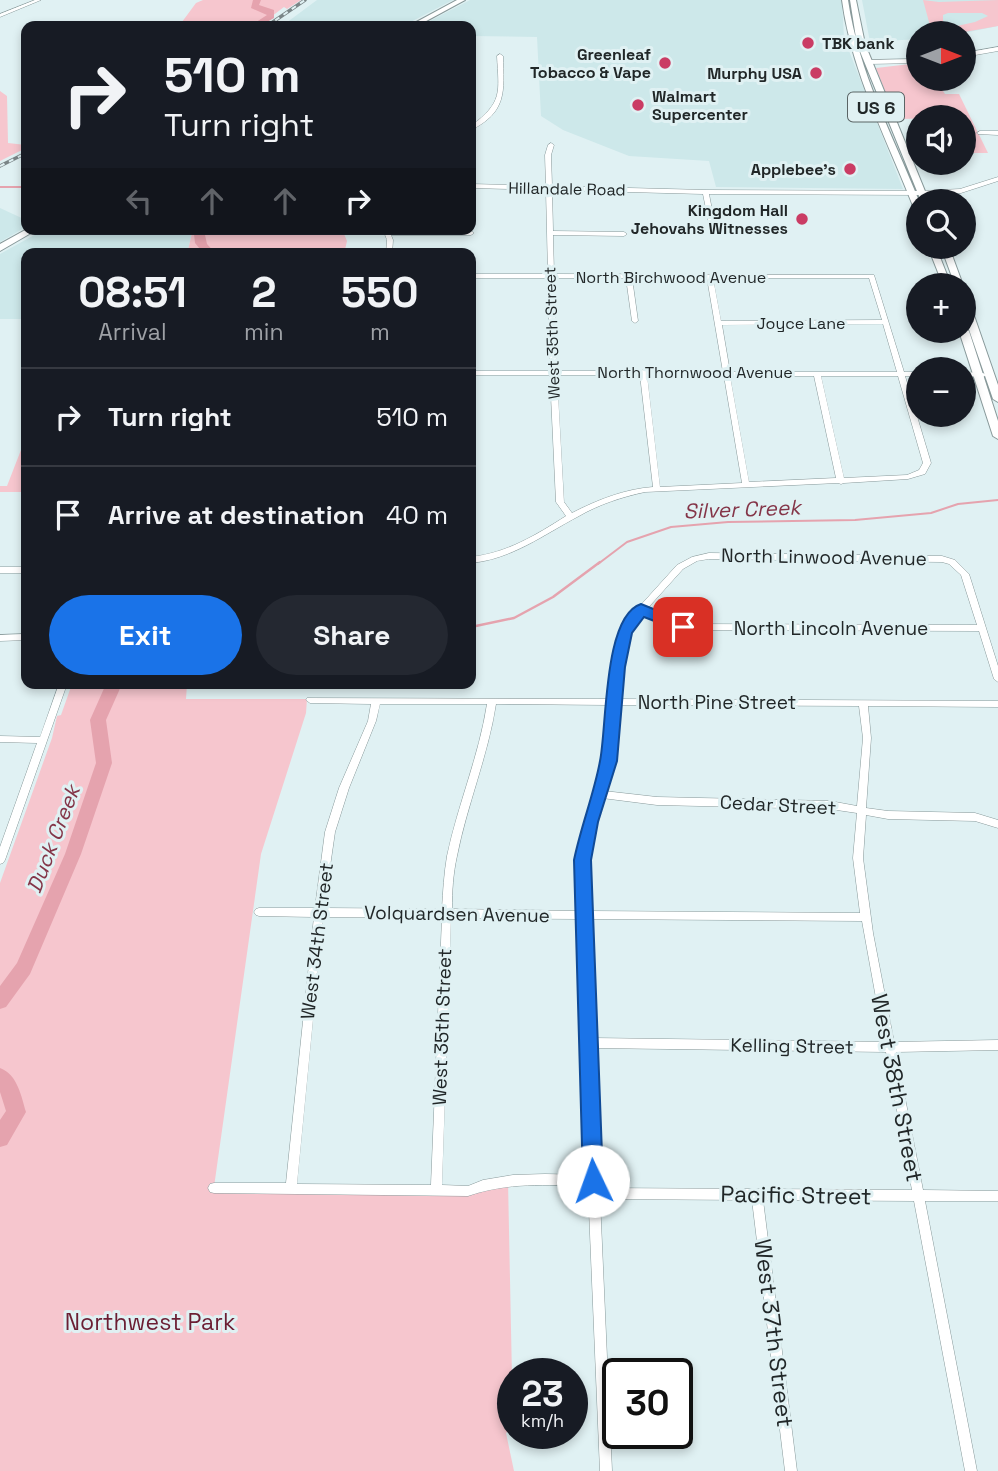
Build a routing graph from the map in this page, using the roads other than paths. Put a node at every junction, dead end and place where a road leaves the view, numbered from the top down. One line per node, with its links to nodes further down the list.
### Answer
1 (17, 0): 6 (street)
2 (39, 0): 6 (street)
3 (462, 0): 9 (main road)
4 (846, 0): 7 (main road); 14 (main road, US 6)
5 (853, 0): 7 (main road, US 6)
6 (28, 5): 8 (street)
7 (854, 12): 15 (main road, US 6)
8 (0, 16)
9 (422, 21)
10 (998, 50): 11 (street)
11 (976, 54)
12 (500, 56): 16 (street)
13 (906, 61): 15 (street)
14 (858, 62): 15 (main road); 23 (main road, US 6)
15 (868, 62): 24 (main road, US 6)
16 (476, 125)
17 (980, 133): 18 (street)
18 (998, 133)
19 (551, 145): 22 (street, West 35th Street)
20 (998, 179): 25 (street, Hillandale Road)
21 (476, 186): 22 (street, Hillandale Road)
22 (548, 188): 26 (street, Hillandale Road); 28 (street, West 35th Street)
23 (911, 189)
24 (920, 189)
25 (967, 189)
26 (706, 192): 27 (street, Hillandale Road); 29 (street)
27 (906, 192)
28 (549, 233): 30 (street); 34 (street, West 35th Street)
29 (743, 233)
30 (624, 234)
31 (23, 235): 32 (main road)
32 (0, 247)
33 (476, 276): 34 (street, North Birchwood Avenue)
34 (550, 276): 35 (street, North Birchwood Avenue); 42 (street, West 35th Street)
35 (629, 276): 36 (street, North Birchwood Avenue); 37 (street)
36 (710, 277): 38 (street, North Birchwood Avenue); 39 (street)
37 (635, 321)
38 (885, 322): 39 (street, Joyce Lane); 47 (street)
39 (718, 323): 44 (street)
40 (969, 343): 50 (main road)
41 (975, 343): 50 (main road)
42 (553, 372): 43 (street, North Thornwood Avenue); 45 (street, North Thornwood Avenue); 56 (street, West 35th Street)
43 (643, 372): 44 (street, North Thornwood Avenue); 55 (street)
44 (726, 372): 46 (street, North Thornwood Avenue); 54 (street)
45 (476, 373)
46 (817, 373): 47 (street, North Thornwood Avenue); 53 (street)
47 (900, 374): 48 (street, North Thornwood Avenue); 53 (street)
48 (906, 374)
49 (976, 375): 50 (street)
50 (984, 375): 51 (main road); 52 (main road)
51 (998, 399)
52 (998, 436)
53 (841, 482): 54 (street)
54 (746, 486): 55 (street)
55 (657, 489): 56 (street)
56 (571, 517): 57 (street)
57 (476, 560)
58 (0, 569): 59 (street)
59 (21, 570)
60 (641, 610): 61 (street, North Lincoln Avenue); 61 (street, North Linwood Avenue); 69 (street)
61 (982, 628): 64 (street)
62 (21, 637): 63 (street)
63 (0, 638)
64 (998, 679)
65 (61, 689): 73 (street)
66 (310, 700): 67 (street, North Pine Street)
67 (376, 701): 68 (street, North Pine Street); 79 (street, West 34th Street)
68 (492, 702): 69 (street, North Pine Street); 80 (street, West 35th Street)
69 (614, 702): 70 (street, North Pine Street); 74 (street)
70 (863, 703): 71 (street, North Pine Street); 75 (street, West 38th Street)
71 (998, 704)
72 (0, 739): 73 (street)
73 (42, 740): 77 (street)
74 (598, 794): 75 (street, Cedar Street); 81 (street)
75 (860, 811): 76 (street, Cedar Street); 82 (street, West 38th Street)
76 (998, 824)
77 (0, 860)
78 (259, 912): 79 (street, Volquardsen Avenue)
79 (319, 913): 80 (street, Volquardsen Avenue); 88 (street, West 34th Street)
80 (447, 915): 81 (street, Volquardsen Avenue); 89 (street, West 35th Street)
81 (583, 915): 82 (street, Volquardsen Avenue); 83 (street)
82 (866, 917): 85 (street, West 38th Street)
83 (587, 1043): 85 (street, Kelling Street); 86 (street)
84 (998, 1045): 85 (street, Kelling Street)
85 (889, 1047): 92 (street, West 38th Street)
86 (593, 1187): 89 (street, Pacific Street); 90 (street, Pacific Street); 93 (street)
87 (214, 1188): 88 (street, Pacific Street)
88 (291, 1188): 89 (street, Pacific Street)
89 (436, 1191)
90 (757, 1195): 92 (street, Pacific Street); 94 (street, West 37th Street)
91 (998, 1196): 92 (street, Pacific Street)
92 (918, 1197): 95 (street, West 38th Street)
93 (606, 1471)
94 (791, 1471)
95 (971, 1471)

